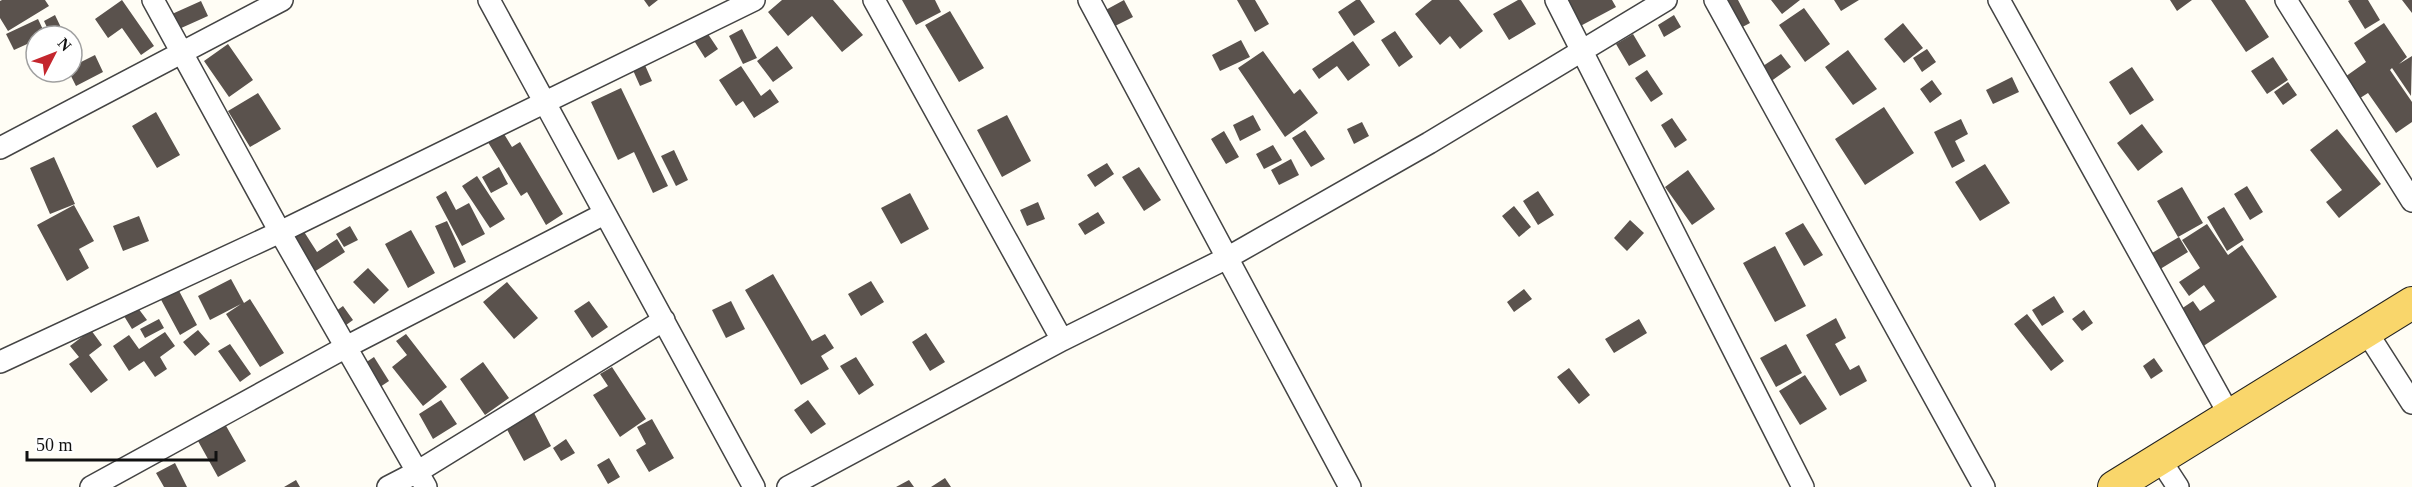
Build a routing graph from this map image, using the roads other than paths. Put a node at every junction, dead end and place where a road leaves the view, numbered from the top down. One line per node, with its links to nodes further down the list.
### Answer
1 (153, 0): 13 (street)
2 (282, 0): 13 (street)
3 (489, 0): 14 (street)
4 (754, 0): 14 (street)
5 (874, 0): 23 (street)
6 (1089, 0): 19 (street)
7 (1556, 0): 12 (street)
8 (1666, 0): 12 (street)
9 (1715, 0): 36 (street)
10 (1999, 0): 27 (street)
11 (2286, 0): 16 (street)
12 (1583, 51): 19 (street); 35 (street)
13 (181, 53): 15 (street); 18 (street)
14 (545, 100): 17 (street); 18 (street)
15 (0, 148)
16 (2412, 201)
17 (604, 214): 21 (street); 24 (street)
18 (280, 232): 24 (street); 25 (street)
19 (1227, 258): 23 (street); 34 (street)
20 (2412, 303): 22 (main road)
21 (664, 320): 29 (street); 32 (street)
22 (2366, 332): 26 (street); 27 (main road)
23 (1062, 340): 33 (street)
24 (346, 347): 29 (street); 30 (street)
25 (0, 362)
26 (2412, 403)
27 (2230, 416): 28 (main road)
28 (2159, 458): 37 (main road); 38 (street)
29 (422, 479): 31 (street)
30 (91, 487)
31 (388, 487)
32 (754, 487)
33 (788, 487)
34 (1350, 487)
35 (1803, 487)
36 (1984, 487)
37 (2114, 487)
38 (2178, 487)

